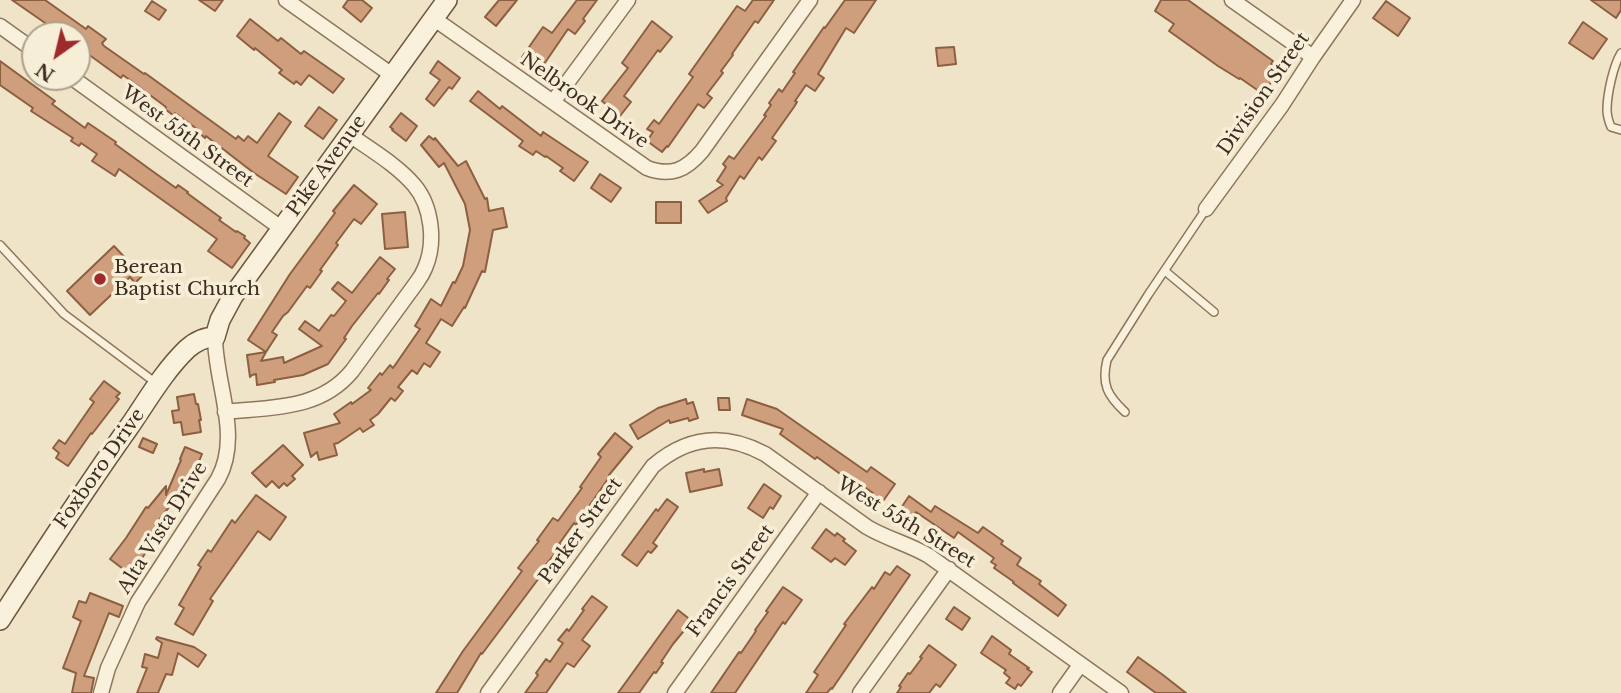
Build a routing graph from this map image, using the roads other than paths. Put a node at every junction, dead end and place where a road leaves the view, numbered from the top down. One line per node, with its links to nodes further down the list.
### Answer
1 (286, 0): 12 (street)
2 (446, 0): 7 (street, Pike Avenue)
3 (628, 0): 14 (street)
4 (810, 0): 14 (street, Nelbrook Drive)
5 (1232, 0): 11 (street)
6 (1353, 0): 11 (street, Division Street)
7 (433, 18): 12 (street, Pike Avenue); 14 (street, Nelbrook Drive)
8 (0, 26): 9 (street)
9 (21, 41)
10 (1621, 53): 15 (lane)
11 (1313, 57): 17 (street, Division Street)
12 (392, 75): 16 (street, Pike Avenue)
13 (90, 91): 18 (street, West 55th Street)
14 (553, 102)
15 (1621, 130)
16 (350, 135): 18 (street, Pike Avenue); 24 (street)
17 (1206, 209): 20 (lane)
18 (281, 228): 22 (street, Pike Avenue)
19 (0, 245): 23 (lane)
20 (1165, 271): 21 (lane); 25 (lane)
21 (1214, 312)
22 (215, 337): 23 (street, Foxboro Drive); 24 (street, Alta Vista Drive)
23 (158, 384): 29 (street, Foxboro Drive)
24 (225, 412): 31 (street, Alta Vista Drive)
25 (1125, 412)
26 (737, 442): 27 (street, West 55th Street); 32 (street, Parker Street)
27 (819, 492): 28 (street, West 55th Street); 33 (street, Francis Street)
28 (949, 569): 30 (street, West 55th Street); 34 (street)
29 (0, 620)
30 (1080, 665): 35 (street); 36 (street, West 55th Street)
31 (101, 693)
32 (488, 693)
33 (675, 693)
34 (860, 693)
35 (1060, 693)
36 (1121, 693)

